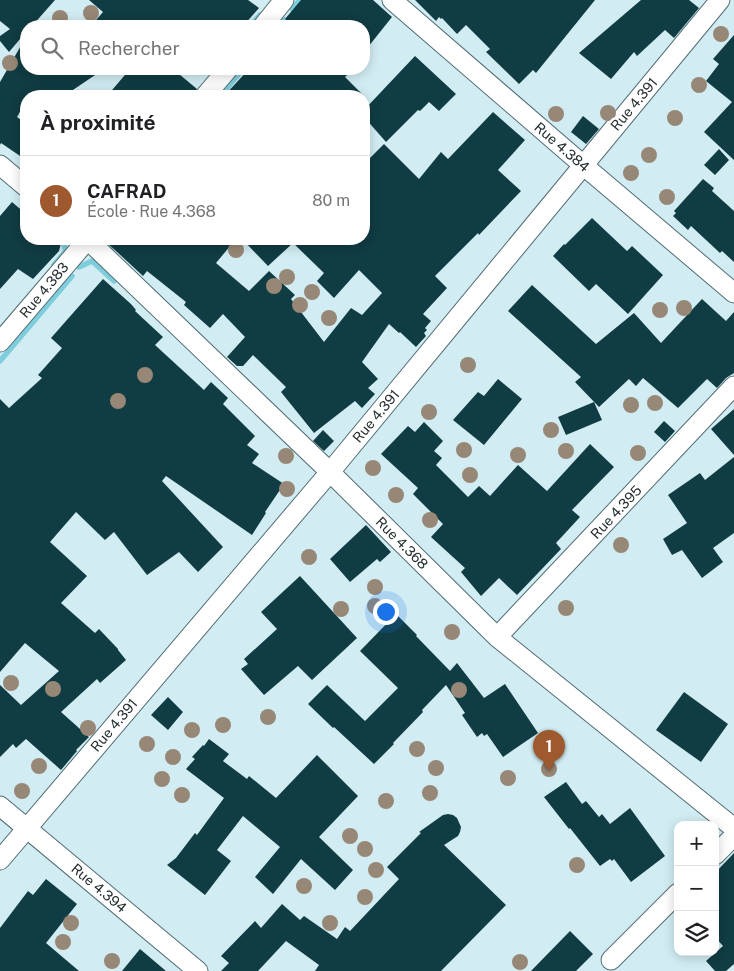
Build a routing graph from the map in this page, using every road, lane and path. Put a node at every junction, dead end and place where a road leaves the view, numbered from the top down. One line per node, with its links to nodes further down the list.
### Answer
1 (284, 0): 4 (street)
2 (392, 0): 8 (street, Rue 4.384)
3 (720, 0): 8 (street, Rue 4.391)
4 (268, 20)
5 (223, 75): 6 (street)
6 (210, 90)
7 (0, 165): 9 (street)
8 (583, 165): 12 (street, Rue 4.384); 15 (street, Rue 4.391)
9 (20, 182)
10 (83, 245): 13 (street, Rue 4.383)
11 (94, 245): 15 (street, Rue 4.368)
12 (734, 293)
13 (0, 342)
14 (734, 386): 16 (street, Rue 4.395)
15 (330, 472): 16 (street, Rue 4.368); 18 (street, Rue 4.391)
16 (497, 637): 19 (street, Rue 4.368)
17 (0, 806): 18 (street, Rue 4.394)
18 (27, 828): 22 (street, Rue 4.391); 25 (street, Rue 4.394)
19 (734, 828)
20 (734, 836): 21 (street)
21 (719, 851)
22 (0, 860)
23 (674, 897): 24 (street)
24 (611, 960)
25 (198, 971)

